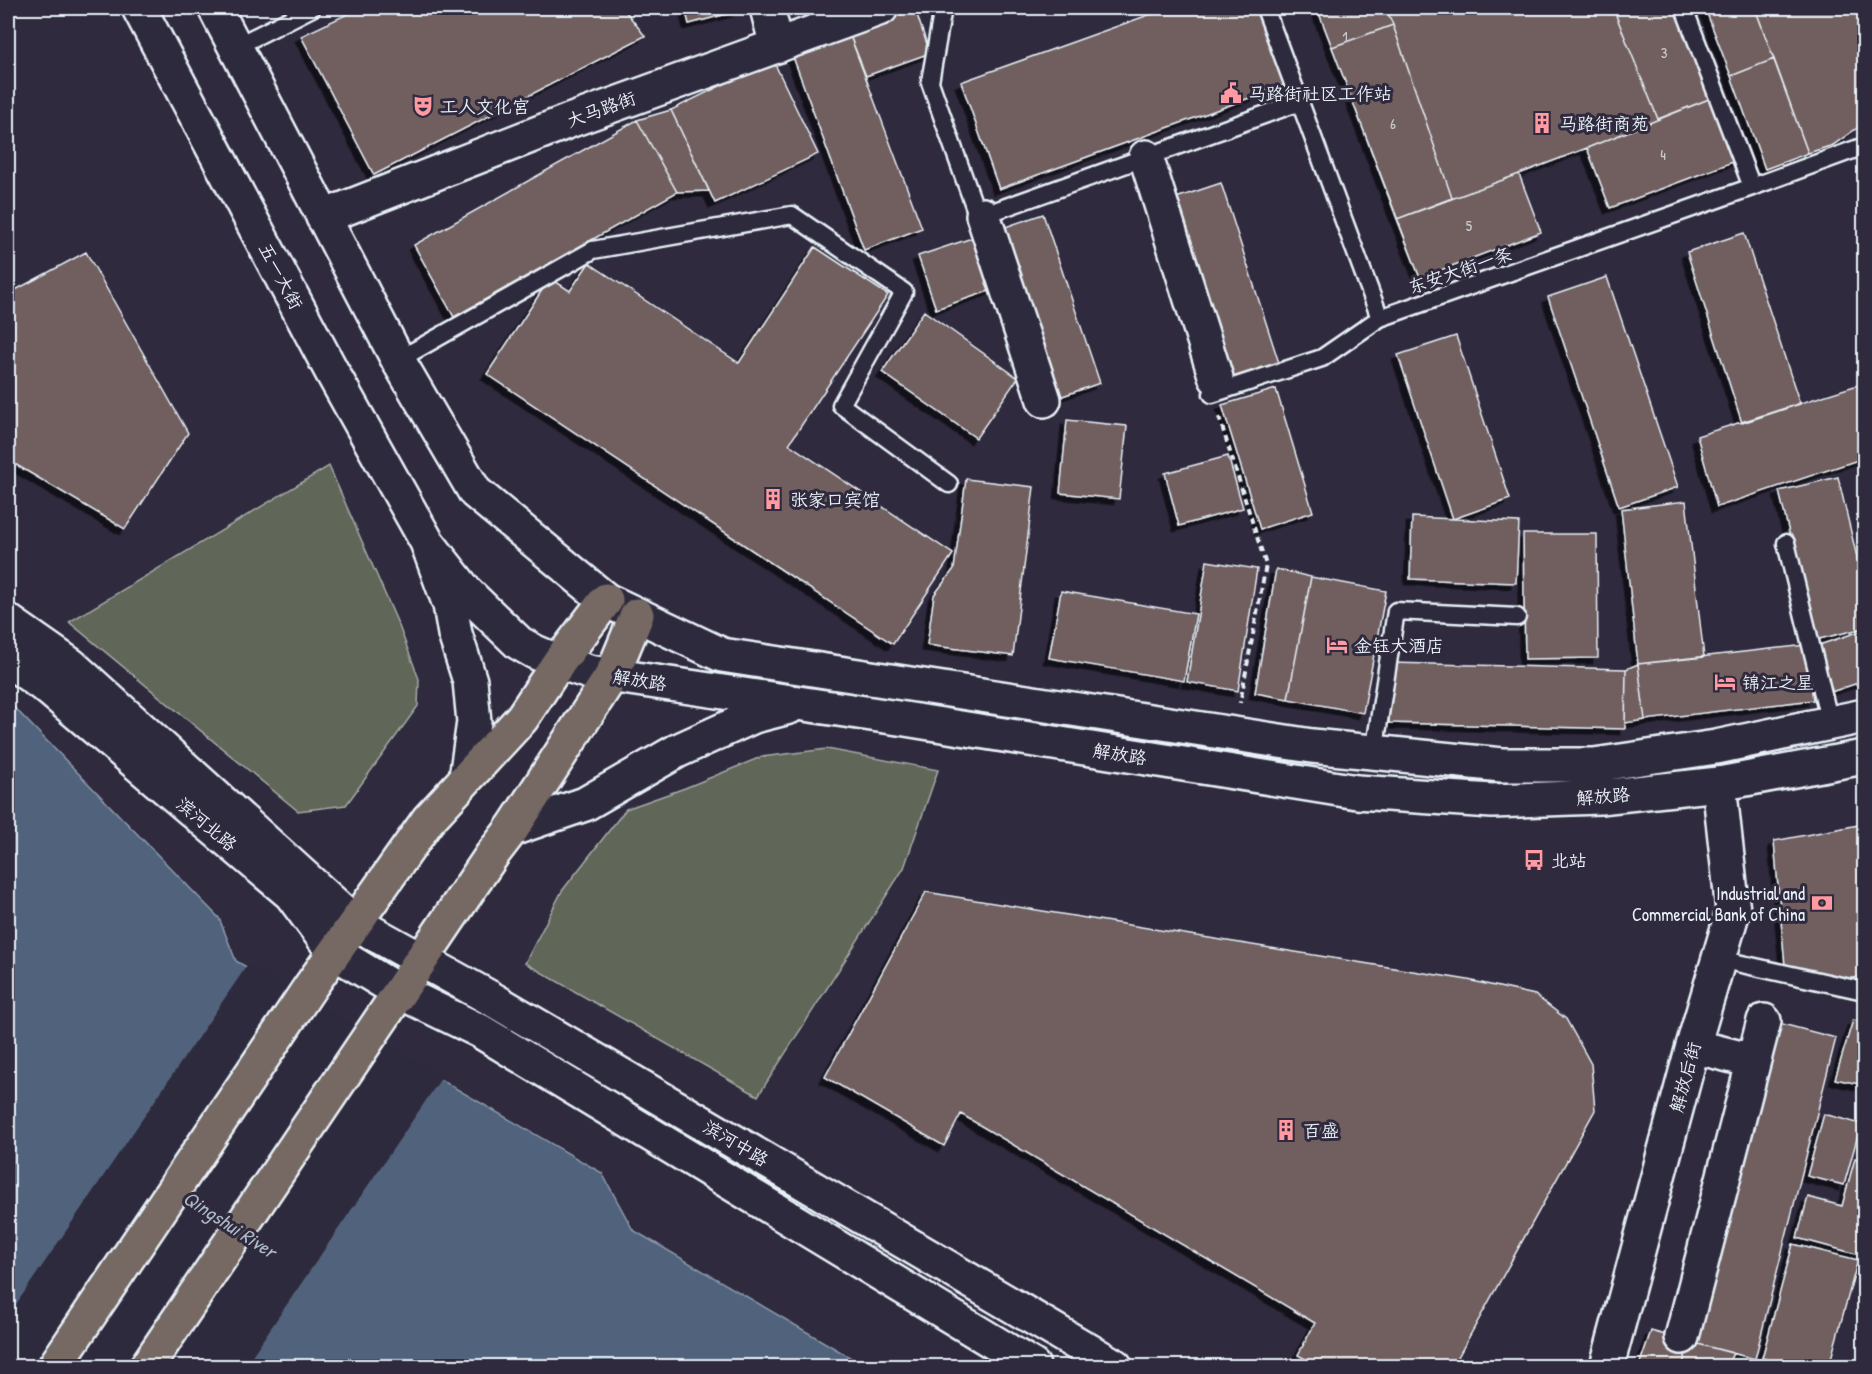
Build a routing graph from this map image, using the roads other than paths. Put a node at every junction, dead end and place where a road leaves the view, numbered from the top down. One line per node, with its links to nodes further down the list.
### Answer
1 (139, 8): 22 (main road, 五一大街)
2 (215, 8): 10 (main road)
3 (312, 8): 10 (lane)
4 (767, 8): 9 (main road)
5 (881, 8): 9 (main road, 大马路街)
6 (943, 8): 15 (lane)
7 (1265, 8): 11 (lane)
8 (1684, 8): 14 (lane)
9 (777, 46): 16 (main road, 大马路街)
10 (235, 47): 16 (main road)
11 (1300, 102): 13 (lane); 17 (lane)
12 (1864, 146): 14 (lane, 东安大街一条)
13 (1146, 157): 15 (lane); 19 (main road)
14 (1752, 188): 17 (lane, 东安大街一条)
15 (983, 215): 20 (main road)
16 (323, 217): 18 (main road)
17 (1380, 318): 19 (lane, 东安大街一条)
18 (398, 360): 21 (lane); 24 (main road, 解放路)
19 (1214, 386)
20 (1044, 400)
21 (949, 484)
22 (427, 542): 29 (main road, 解放路); 36 (main road)
23 (1786, 543): 33 (lane)
24 (606, 600): 25 (main road, 解放路); 29 (main road)
25 (637, 615): 30 (main road); 34 (main road, 解放路)
26 (1517, 617): 34 (lane)
27 (8, 621): 39 (main road, 滨河北路)
28 (8, 660): 40 (main road, 滨河北路)
29 (559, 662): 30 (main road, 解放路); 36 (main road)
30 (612, 675): 31 (main road, 解放路); 38 (main road)
31 (800, 705): 37 (main road, 解放路); 38 (main road)
32 (1864, 716): 33 (main road, 解放路)
33 (1830, 723): 34 (main road, 解放路)
34 (1374, 753)
35 (1864, 757): 37 (main road, 解放路)
36 (466, 778): 39 (main road)
37 (1719, 784): 41 (main road, 解放后街)
38 (512, 829): 42 (main road)
39 (355, 923): 40 (main road); 42 (main road, 滨河中路)
40 (334, 952): 44 (main road, 滨河北路); 49 (main road)
41 (1719, 959): 43 (lane); 46 (main road, 解放后街)
42 (422, 960): 44 (main road); 52 (main road, 滨河中路)
43 (1864, 991)
44 (400, 992): 50 (main road); 51 (main road, 滨河中路)
45 (1764, 1021): 47 (main road)
46 (1693, 1046): 47 (main road); 53 (main road, 解放后街)
47 (1753, 1061): 48 (main road)
48 (1682, 1337)
49 (55, 1366)
50 (147, 1366)
51 (1033, 1366)
52 (1114, 1366)
53 (1607, 1366)

